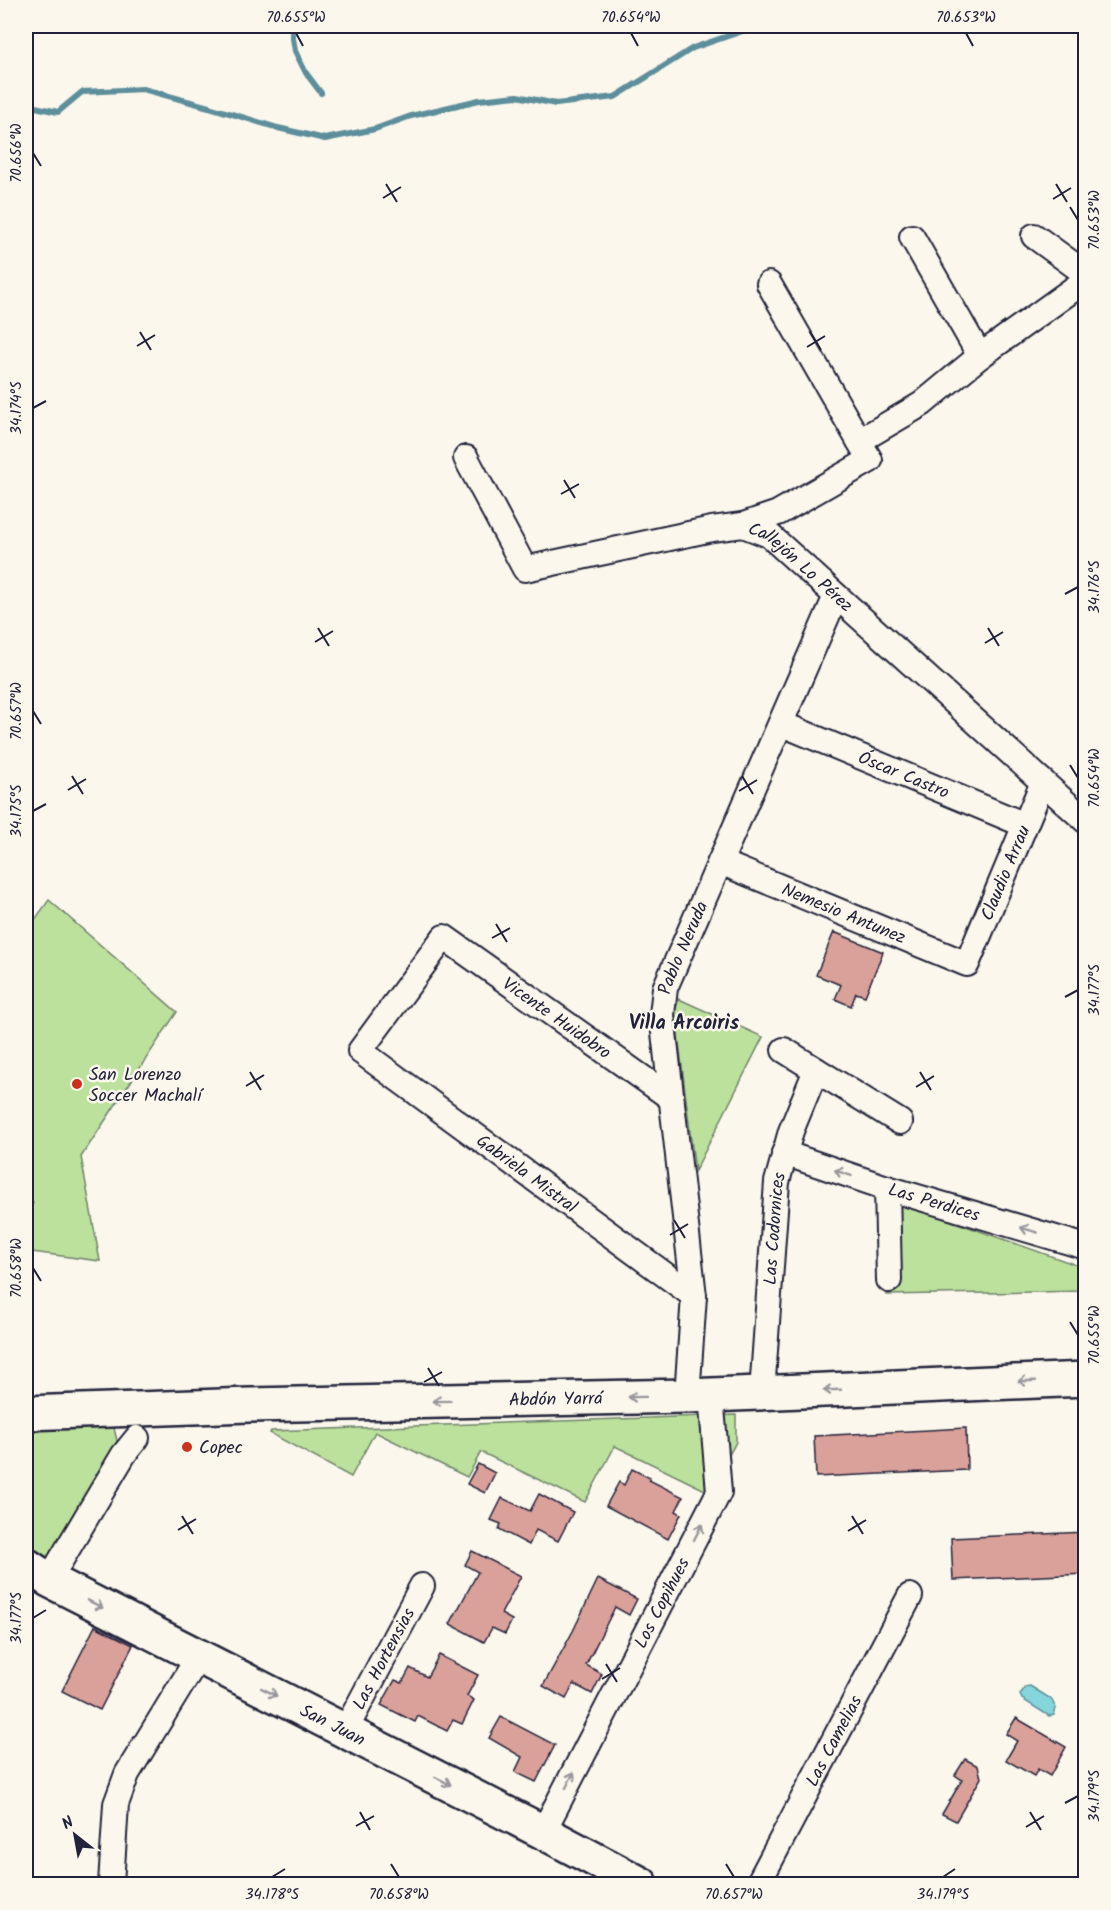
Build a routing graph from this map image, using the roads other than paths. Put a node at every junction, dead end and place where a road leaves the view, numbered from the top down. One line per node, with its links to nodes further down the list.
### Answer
1 (1034, 236): 3 (street)
2 (912, 237): 6 (street)
3 (1086, 274)
4 (1086, 280): 6 (street)
5 (769, 284): 7 (street)
6 (980, 356): 7 (street)
7 (859, 441): 9 (street)
8 (466, 458): 9 (street, Callejón Lo Pérez)
9 (743, 525): 10 (street, Callejón Lo Pérez)
10 (836, 596): 11 (street, Pablo Neruda); 12 (street, Callejón Lo Pérez)
11 (782, 724): 14 (street, Óscar Castro); 15 (street, Pablo Neruda)
12 (1043, 782): 13 (street, Callejón Lo Pérez); 14 (street, Claudio Arrau)
13 (1086, 821)
14 (1025, 825): 16 (street, Claudio Arrau)
15 (720, 862): 16 (street, Nemesio Antunez); 20 (street, Pablo Neruda)
16 (968, 964)
17 (784, 1050): 19 (street)
18 (360, 1051): 20 (street, Vicente Huidobro); 26 (street, Gabriela Mistral)
19 (816, 1070): 21 (street); 22 (street, Las Codornices)
20 (671, 1098): 26 (street, Pablo Neruda)
21 (900, 1122)
22 (784, 1153): 23 (street, Las Perdices, one-way to 22); 28 (street, Las Codornices)
23 (887, 1188): 24 (street, Las Perdices, one-way to 23); 25 (street)
24 (1086, 1247)
25 (889, 1280)
26 (694, 1296): 29 (street, Pablo Neruda)
27 (1086, 1379): 28 (main road, Abdón Yarrá, one-way to 28)
28 (762, 1393): 29 (main road, Abdón Yarrá)
29 (699, 1395): 30 (main road, Abdón Yarrá, one-way to 30); 37 (street, Los Copihues, one-way to 29)
30 (26, 1413)
31 (137, 1438): 32 (street)
32 (37, 1573): 35 (main road, San Juan, one-way to 35)
33 (422, 1586): 36 (street, Las Hortensias)
34 (910, 1596): 40 (street, Las Camelias)
35 (199, 1656): 36 (main road, San Juan, one-way to 36); 38 (street)
36 (345, 1731): 37 (main road, San Juan, one-way to 37)
37 (543, 1832): 39 (main road, San Juan)
38 (111, 1884)
39 (641, 1884)
40 (758, 1884)

